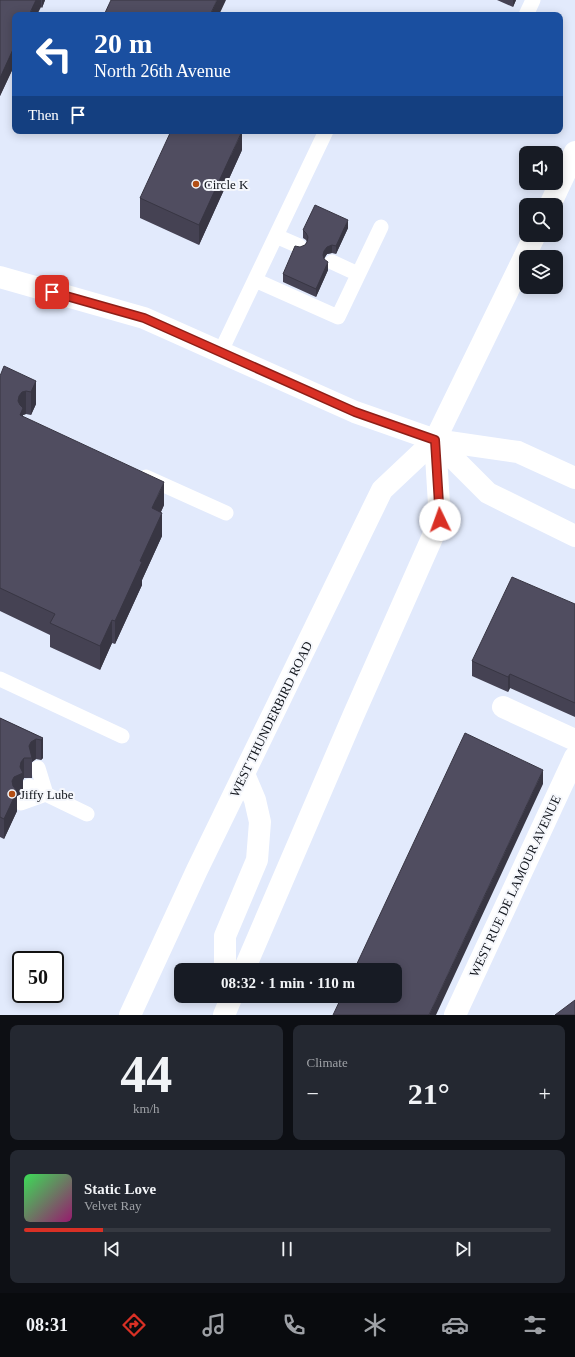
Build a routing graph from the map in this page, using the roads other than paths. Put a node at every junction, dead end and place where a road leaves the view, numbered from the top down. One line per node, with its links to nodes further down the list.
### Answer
1 (533, 0): 2 (lane)
2 (527, 12)
3 (325, 134): 7 (lane)
4 (575, 152): 5 (main road)
5 (553, 198)
6 (381, 227): 11 (lane)
7 (276, 236): 9 (lane); 13 (lane)
8 (532, 242): 15 (main road, WEST THUNDERBIRD ROAD)
9 (299, 246)
10 (332, 262): 11 (lane)
11 (358, 274): 13 (lane)
12 (0, 277): 14 (main road)
13 (255, 280): 14 (lane)
14 (221, 351): 15 (main road)
15 (435, 440): 17 (main road); 19 (main road); 26 (main road, WEST THUNDERBIRD ROAD); 32 (main road, WEST THUNDERBIRD ROAD)
16 (134, 471): 18 (lane)
17 (575, 478)
18 (226, 513)
19 (575, 536)
20 (0, 679): 22 (lane)
21 (503, 707): 23 (main road)
22 (122, 736)
23 (575, 740)
24 (575, 757): 34 (main road, WEST RUE DE LAMOUR AVENUE)
25 (38, 768): 28 (lane)
26 (244, 774): 31 (main road); 33 (main road, WEST THUNDERBIRD ROAD)
27 (29, 786): 28 (lane)
28 (46, 794): 29 (lane); 30 (lane)
29 (21, 803)
30 (87, 814)
31 (225, 963)
32 (247, 963)
33 (130, 1015)
34 (456, 1015)

